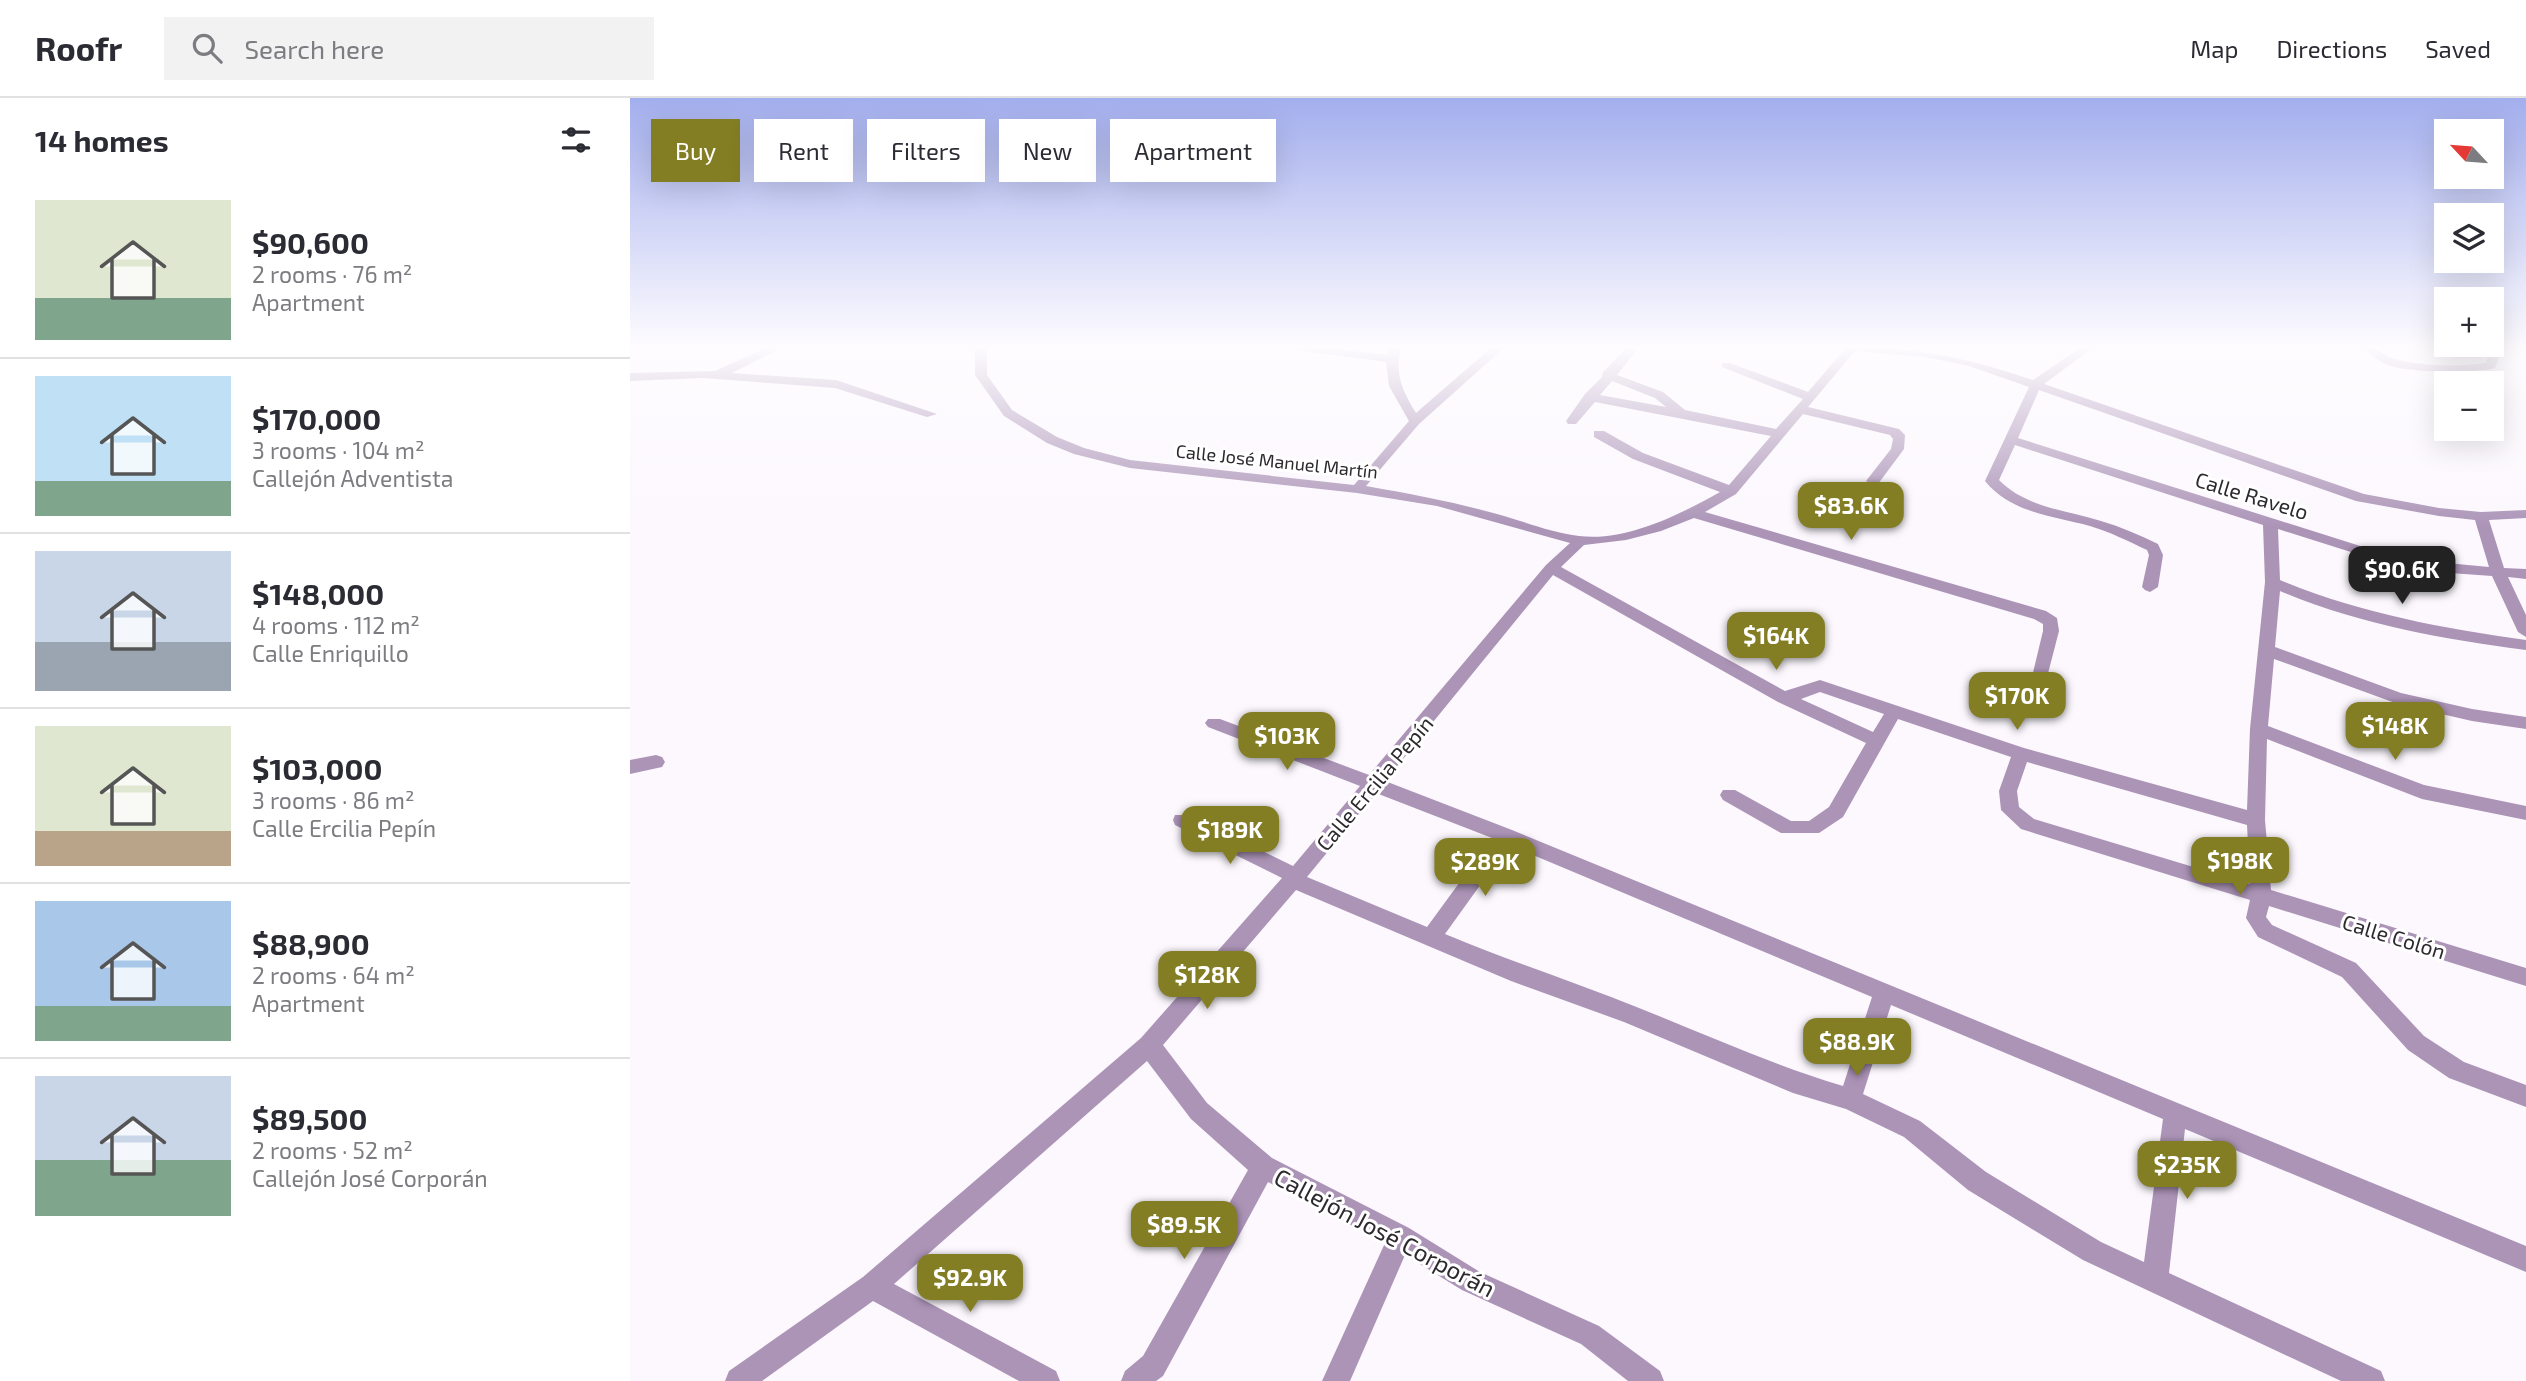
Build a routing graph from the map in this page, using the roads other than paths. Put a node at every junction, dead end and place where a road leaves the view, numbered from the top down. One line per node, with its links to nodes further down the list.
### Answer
1 (908, 407): 12 (street)
2 (1004, 407): 19 (street, Calle José Manuel Martín)
3 (1405, 407): 13 (street)
4 (1431, 407): 13 (street)
5 (1582, 407): 14 (street)
6 (1646, 407): 11 (street)
7 (1673, 407): 11 (street)
8 (2026, 407): 17 (street)
9 (2101, 407): 23 (street)
10 (1800, 409): 16 (street); 18 (street)
11 (1681, 413): 16 (street)
12 (931, 414)
13 (1415, 421): 19 (street)
14 (1572, 421)
15 (1600, 434): 20 (street)
16 (1780, 434): 20 (street)
17 (2011, 440): 24 (street, Calle Ravelo); 30 (street)
18 (1873, 481)
19 (1357, 489): 25 (street, Calle José Manuel Martín)
20 (1731, 491): 21 (street)
21 (1693, 513): 25 (street); 34 (street)
22 (2526, 514): 23 (street)
23 (2481, 516): 27 (street)
24 (2270, 521): 27 (street, Calle Ravelo); 29 (street)
25 (1580, 541): 26 (street, Calle Ercilia Pepín)
26 (1551, 568): 35 (street); 44 (street, Calle Ercilia Pepín)
27 (2500, 574): 28 (street, Calle Ravelo); 31 (street)
28 (2526, 575)
29 (2273, 582): 32 (street); 33 (street)
30 (2150, 587)
31 (2526, 632)
32 (2526, 645)
33 (2269, 651): 38 (street); 39 (street)
34 (2039, 681)
35 (1784, 698): 36 (street); 40 (street)
36 (1894, 711): 40 (street); 41 (street)
37 (1214, 723): 44 (street)
38 (2526, 723)
39 (2259, 729): 46 (street); 48 (street)
40 (1875, 740): 45 (street)
41 (2021, 754): 48 (street); 51 (street, Calle Colón)
42 (656, 762): 43 (street)
43 (630, 767)
44 (1373, 785): 49 (street); 50 (street, Calle Ercilia Pepín)
45 (1729, 795)
46 (2526, 813)
47 (1182, 820): 50 (street)
48 (2256, 820): 51 (street)
49 (1505, 835): 52 (street); 54 (street)
50 (1295, 878): 52 (street); 55 (street, Calle Ercilia Pepín)
51 (2262, 895): 53 (street, Calle Colón); 56 (street)
52 (1431, 937): 57 (street)
53 (2526, 977)
54 (1884, 995): 57 (street); 58 (street)
55 (1149, 1045): 59 (street, Callejón José Corporán); 63 (street, Calle Ercilia Pepín)
56 (2526, 1096)
57 (1850, 1100): 62 (street)
58 (2175, 1115): 61 (street); 62 (street)
59 (1264, 1167): 60 (street, Callejón José Corporán); 66 (street)
60 (1400, 1237): 67 (street); 68 (street, Callejón José Corporán)
61 (2526, 1259)
62 (2155, 1280): 69 (street)
63 (872, 1286): 64 (street, Calle Ercilia Pepín); 65 (street)
64 (739, 1381)
65 (1046, 1381)
66 (1135, 1381)
67 (1336, 1381)
68 (1650, 1381)
69 (2371, 1381)

